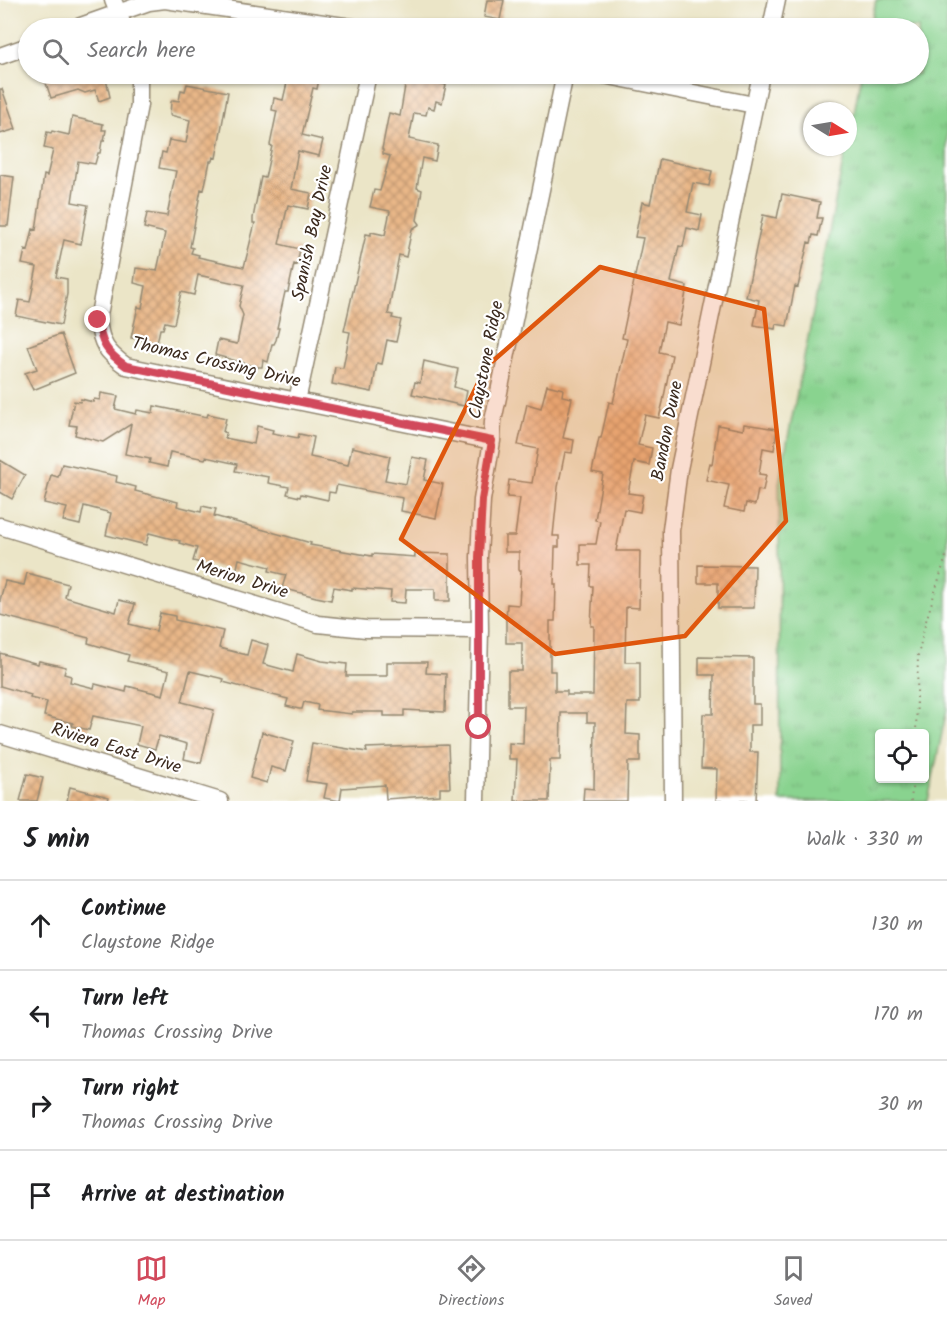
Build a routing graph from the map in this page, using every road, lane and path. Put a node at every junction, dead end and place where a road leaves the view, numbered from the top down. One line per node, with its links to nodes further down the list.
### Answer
1 (777, 0): 4 (street)
2 (118, 14): 3 (street)
3 (289, 18)
4 (773, 18)
5 (18, 50): 6 (street)
6 (0, 56)
7 (139, 84): 13 (street, Thomas Crossing Drive)
8 (366, 84): 13 (street, Spanish Bay Drive)
9 (563, 84): 14 (street, Claystone Ridge)
10 (649, 84): 12 (street)
11 (759, 84): 12 (street, Bandon Dune)
12 (754, 105): 23 (street, Bandon Dune)
13 (297, 402): 14 (street, Thomas Crossing Drive)
14 (492, 441): 17 (street, Claystone Ridge)
15 (0, 526): 17 (street, Merion Drive)
16 (947, 553): 18 (path)
17 (480, 630): 22 (street, Claystone Ridge)
18 (916, 729)
19 (0, 734): 21 (street, Riviera East Drive)
20 (913, 783): 24 (path)
21 (220, 801)
22 (476, 801)
23 (673, 801)
24 (911, 801)

